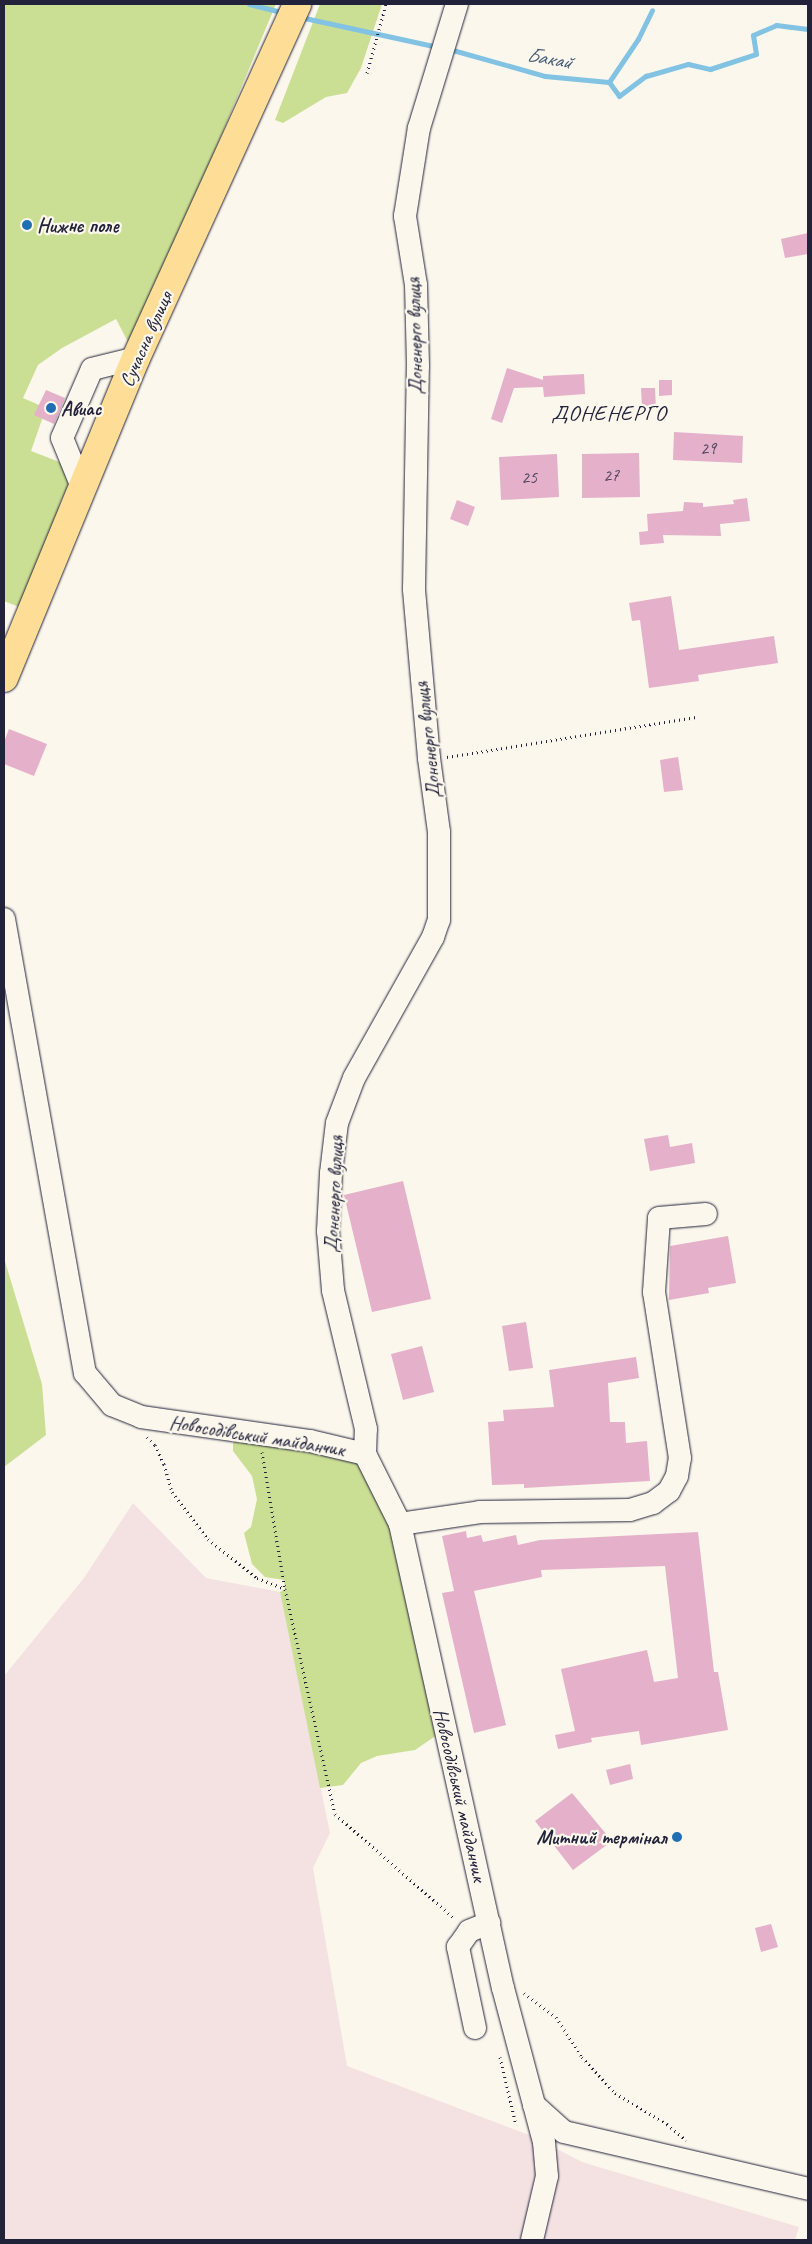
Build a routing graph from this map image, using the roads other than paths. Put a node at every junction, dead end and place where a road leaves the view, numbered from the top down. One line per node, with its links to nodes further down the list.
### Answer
1 (297, 4): 3 (main road, Сучасна вулиця)
2 (457, 4): 8 (street, Доненерго вулиця)
3 (136, 358): 4 (main road, Сучасна вулиця); 4 (street)
4 (82, 487): 5 (main road, Сучасна вулиця)
5 (4, 678)
6 (4, 919): 8 (street, Новосодівський майданчик)
7 (706, 1214): 9 (street)
8 (365, 1454): 9 (street, Новосодівський майданчик)
9 (400, 1524): 10 (street, Новосодівський майданчик)
10 (479, 1927): 11 (street); 12 (street, Новосодівський майданчик)
11 (469, 1997): 12 (street); 13 (street)
12 (509, 2010): 14 (street, Новосодівський майданчик)
13 (476, 2028)
14 (534, 2105): 15 (street); 16 (street, Новосодівський майданчик)
15 (808, 2189)
16 (532, 2240)

